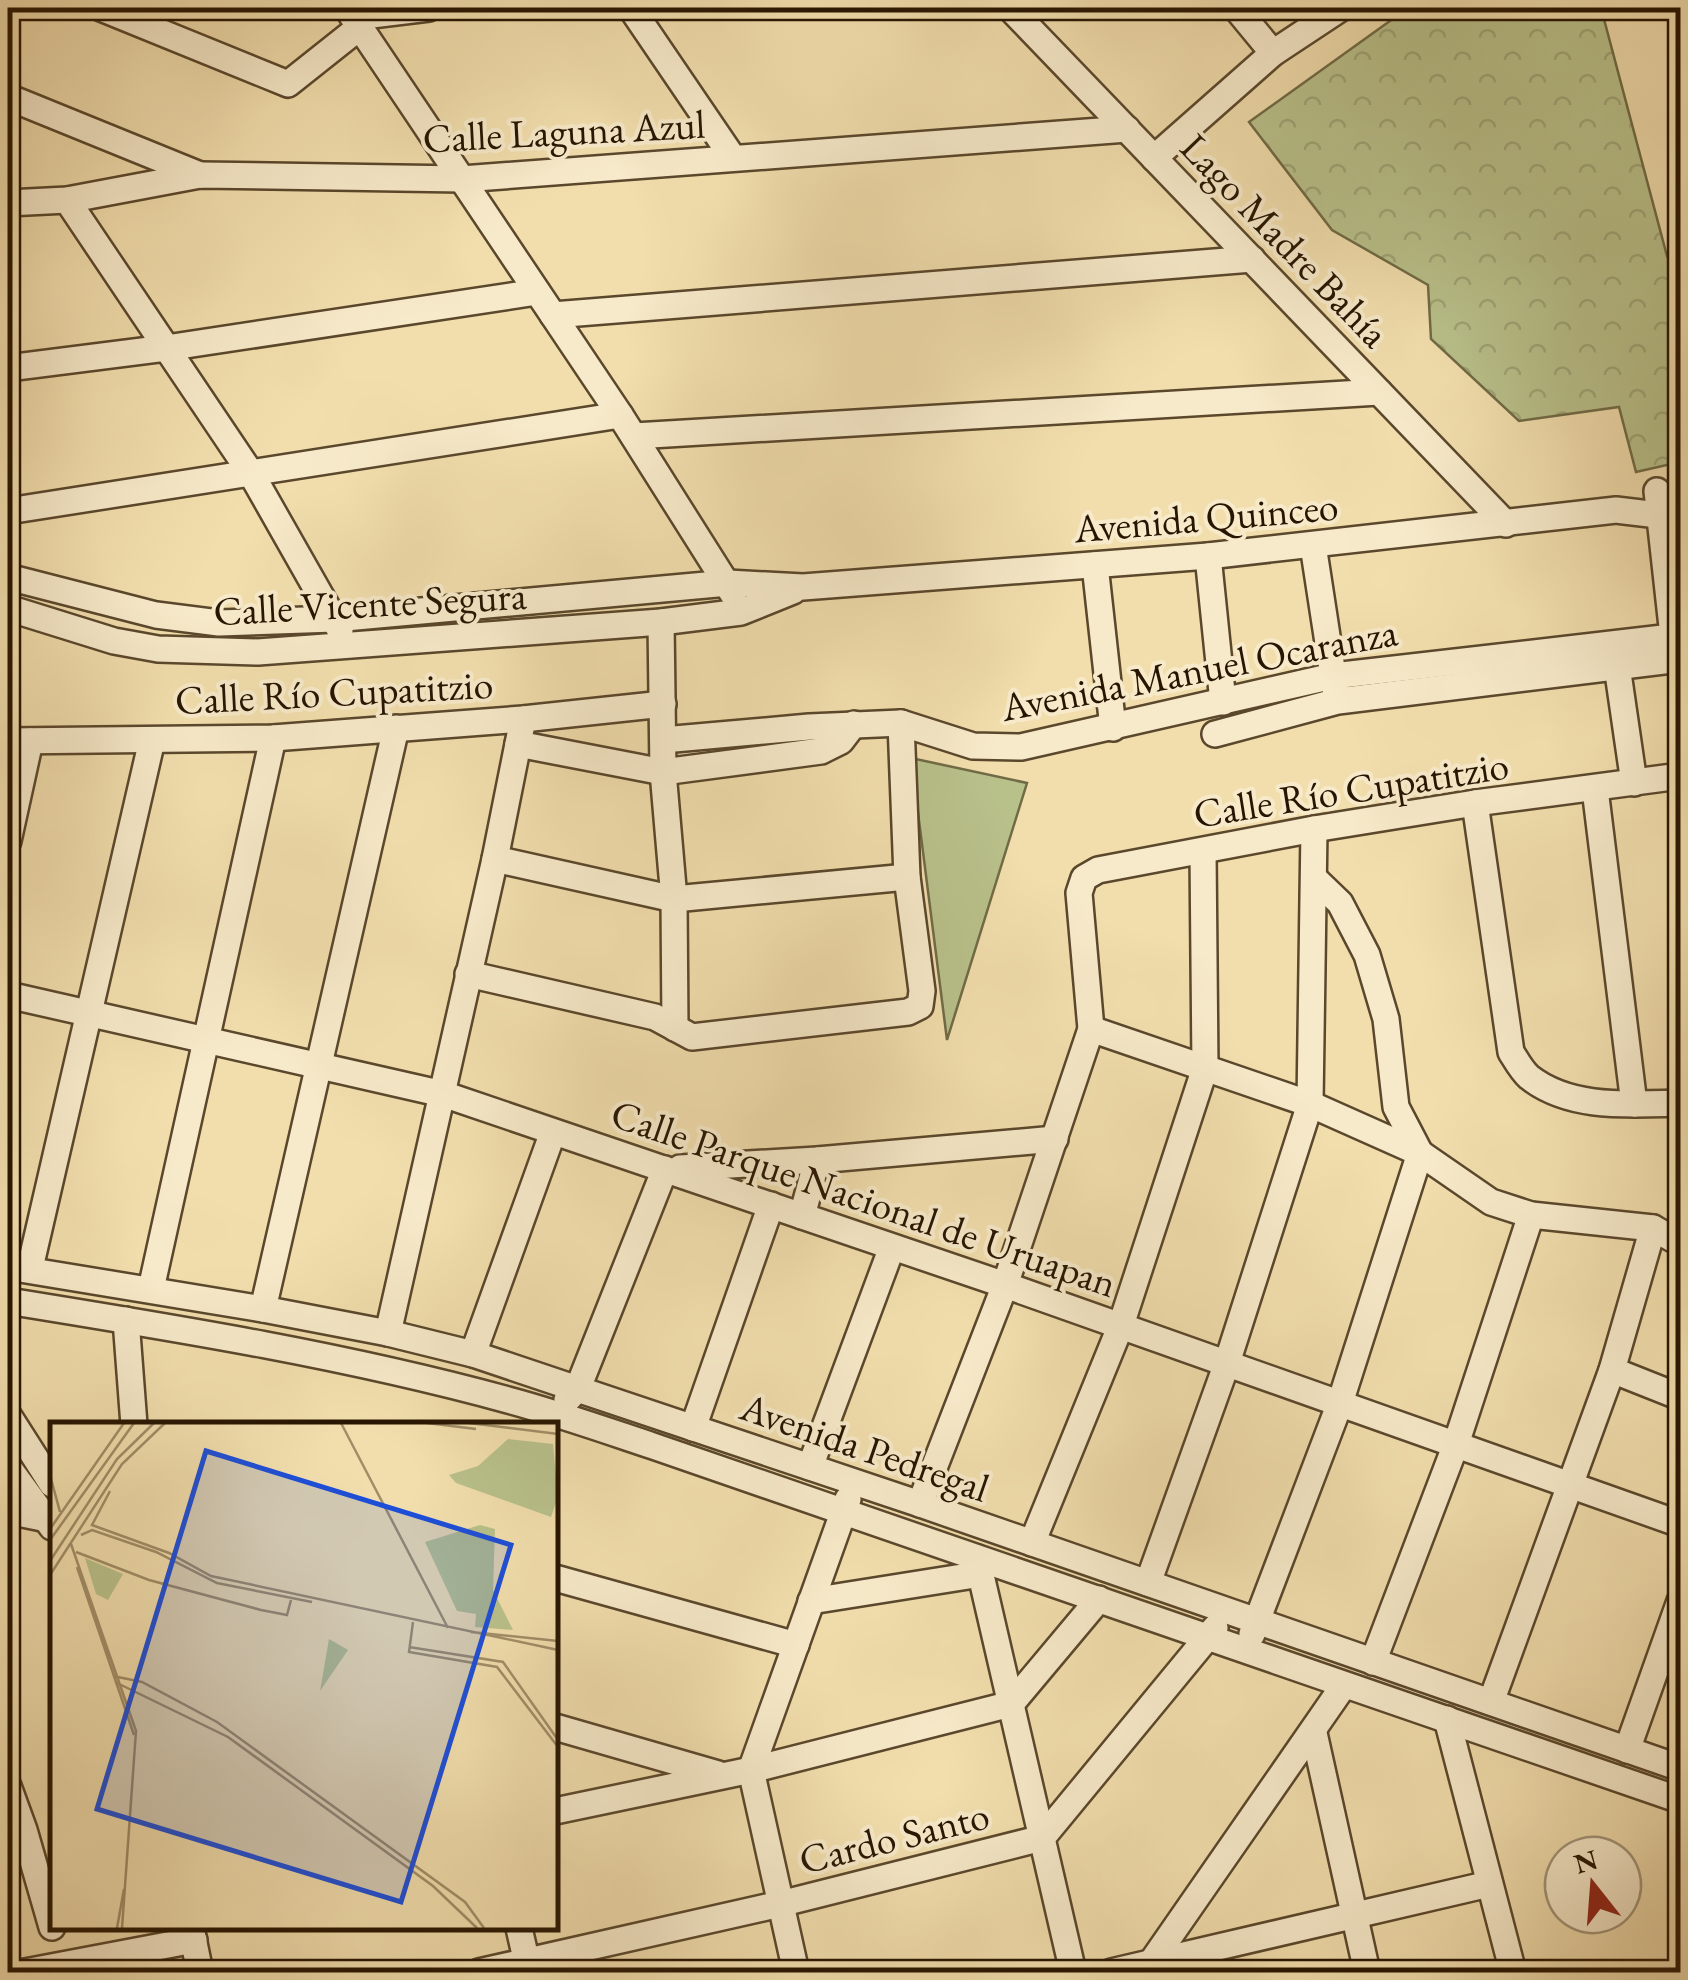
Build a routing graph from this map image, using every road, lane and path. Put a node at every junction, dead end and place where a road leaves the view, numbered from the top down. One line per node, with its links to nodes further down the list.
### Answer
1 (101, 8): 7 (street)
2 (429, 8): 7 (street)
3 (632, 8): 11 (street)
4 (1010, 8): 10 (street, Lago Madre Bahía)
5 (1236, 8): 8 (street)
6 (1341, 8): 8 (street)
7 (354, 17): 14 (street)
8 (1274, 52): 12 (street)
9 (8, 97): 13 (street)
10 (1127, 129): 11 (street, Calle Laguna Azul); 12 (street, Lago Madre Bahía)
11 (733, 158): 14 (street, Calle Laguna Azul)
12 (1154, 158): 17 (street, Lago Madre Bahía)
13 (200, 175): 14 (street, Calle Laguna Azul); 15 (street, Calle Laguna Azul)
14 (462, 178): 18 (street)
15 (66, 200): 16 (street, Calle Laguna Azul); 20 (street)
16 (8, 203)
17 (1252, 259): 19 (street); 22 (street, Lago Madre Bahía)
18 (538, 292): 19 (street); 20 (street)
19 (553, 315): 23 (street)
20 (166, 348): 21 (street); 24 (street)
21 (8, 368)
22 (1379, 392): 23 (street); 27 (street, Lago Madre Bahía)
23 (627, 426): 24 (street); 32 (street)
24 (252, 475): 26 (street); 36 (street)
25 (1669, 501): 27 (street, Avenida Quinceo); 39 (street)
26 (8, 510)
27 (1506, 524): 28 (street, Avenida Quinceo)
28 (1313, 545): 29 (street, Avenida Quinceo); 41 (street)
29 (1208, 556): 30 (street, Avenida Quinceo); 42 (street)
30 (1095, 565): 33 (street, Avenida Quinceo); 47 (street)
31 (8, 577): 36 (street, Calle Vicente Segura)
32 (728, 584): 33 (street, Avenida Quinceo); 35 (street); 36 (street, Calle Vicente Segura)
33 (802, 587): 35 (street, Avenida Quinceo)
34 (8, 608): 38 (street, Calle Vicente Segura)
35 (741, 612): 37 (street, Calle Vicente Segura)
36 (334, 619): 38 (street)
37 (661, 622): 38 (street, Calle Vicente Segura); 43 (street)
38 (348, 646)
39 (1678, 648): 40 (street, Avenida Manuel Ocaranza); 41 (street, Avenida Manuel Ocaranza)
40 (1617, 666): 41 (street, Avenida Manuel Ocaranza); 56 (street)
41 (1336, 689): 42 (street, Avenida Manuel Ocaranza); 49 (street, Avenida Manuel Ocaranza)
42 (1223, 702): 47 (street, Avenida Manuel Ocaranza)
43 (663, 704): 48 (street, Calle Río Cupatitzio); 52 (street)
44 (901, 723): 45 (street, Avenida Manuel Ocaranza); 47 (street, Avenida Manuel Ocaranza); 63 (street)
45 (854, 724): 52 (street, Avenida Manuel Ocaranza); 54 (street)
46 (396, 728): 48 (street, Calle Río Cupatitzio); 50 (street, Calle Río Cupatitzio); 72 (street)
47 (1113, 728)
48 (520, 731): 54 (street); 62 (street)
49 (1215, 734)
50 (273, 738): 51 (street, Calle Río Cupatitzio); 71 (street)
51 (152, 740): 53 (street, Calle Río Cupatitzio); 68 (street)
52 (663, 740): 54 (street)
53 (19, 741): 60 (street)
54 (663, 772): 65 (street)
55 (1680, 776): 56 (street, Calle Río Cupatitzio)
56 (1634, 783): 57 (street, Calle Río Cupatitzio)
57 (1595, 789): 58 (street, Calle Río Cupatitzio); 77 (street)
58 (1476, 803): 59 (street, Calle Río Cupatitzio); 77 (street)
59 (1314, 829): 61 (street, Calle Río Cupatitzio); 64 (street)
60 (8, 842)
61 (1203, 851): 70 (street, Calle Río Cupatitzio); 73 (street)
62 (495, 860): 65 (street); 66 (street)
63 (907, 877): 65 (street); 69 (street)
64 (1315, 880): 76 (street); 80 (street)
65 (674, 899): 69 (street)
66 (468, 974): 69 (street); 74 (street)
67 (8, 995): 68 (street, Calle Parque Nacional de Uruapan)
68 (91, 1014): 71 (street, Calle Parque Nacional de Uruapan); 89 (street)
69 (675, 1028)
70 (1091, 1030): 73 (street); 79 (street)
71 (206, 1040): 72 (street, Calle Parque Nacional de Uruapan); 91 (street)
72 (317, 1065): 74 (street, Calle Parque Nacional de Uruapan); 93 (street)
73 (1205, 1068): 76 (street); 95 (street)
74 (443, 1094): 78 (street, Calle Parque Nacional de Uruapan); 96 (street)
75 (1680, 1103): 77 (street)
76 (1310, 1104): 80 (street); 98 (street)
77 (1634, 1104)
78 (553, 1132): 82 (street, Calle Parque Nacional de Uruapan); 97 (street)
79 (1056, 1139): 81 (street); 90 (street)
80 (1420, 1153): 84 (street); 102 (street)
81 (817, 1160): 82 (street); 85 (street)
82 (665, 1168): 83 (street, Calle Parque Nacional de Uruapan); 100 (street)
83 (771, 1205): 85 (street, Calle Parque Nacional de Uruapan); 106 (street)
84 (1531, 1215): 86 (street); 107 (street)
85 (802, 1216): 88 (street, Calle Parque Nacional de Uruapan)
86 (1653, 1228): 87 (street); 99 (street)
87 (1680, 1242)
88 (892, 1246): 90 (street, Calle Parque Nacional de Uruapan); 109 (street)
89 (19, 1268): 91 (street, Avenida Pedregal)
90 (1006, 1285): 95 (street, Calle Parque Nacional de Uruapan); 113 (street)
91 (151, 1289): 93 (street, Avenida Pedregal)
92 (8, 1301): 94 (street, Avenida Pedregal)
93 (263, 1309): 96 (street, Avenida Pedregal)
94 (126, 1320): 104 (street, Avenida Pedregal); 105 (street)
95 (1120, 1326): 98 (street, Calle Parque Nacional de Uruapan); 118 (street)
96 (388, 1332): 97 (street, Avenida Pedregal)
97 (473, 1354): 100 (street, Avenida Pedregal)
98 (1227, 1363): 102 (street, Calle Parque Nacional de Uruapan); 121 (street)
99 (1612, 1370): 101 (street); 112 (street)
100 (578, 1388): 104 (street); 106 (street, Avenida Pedregal)
101 (1680, 1397)
102 (1340, 1403): 107 (street, Calle Parque Nacional de Uruapan); 126 (street)
103 (8, 1415): 110 (street)
104 (552, 1420): 115 (street, Avenida Pedregal)
105 (134, 1422)
106 (693, 1428): 109 (street, Avenida Pedregal)
107 (1456, 1444): 112 (street, Calle Parque Nacional de Uruapan); 130 (street)
108 (8, 1466): 116 (street)
109 (810, 1467): 111 (street, Avenida Pedregal)
110 (50, 1481)
111 (854, 1482): 113 (street, Avenida Pedregal); 115 (street)
112 (1571, 1485): 117 (street, Calle Parque Nacional de Uruapan); 132 (street)
113 (920, 1504): 118 (street, Avenida Pedregal)
114 (8, 1511): 116 (street)
115 (843, 1512): 119 (street, Avenida Pedregal); 123 (street)
116 (50, 1522)
117 (1680, 1524)
118 (1032, 1543): 121 (street, Avenida Pedregal)
119 (979, 1566): 122 (street, Avenida Pedregal); 123 (street); 133 (street)
120 (558, 1579): 128 (street)
121 (1148, 1584): 125 (street, Avenida Pedregal)
122 (1098, 1599): 127 (street, Avenida Pedregal); 133 (street)
123 (811, 1601): 128 (street)
124 (1680, 1601): 137 (street)
125 (1226, 1612): 126 (street, Avenida Pedregal); 127 (street, Cardo Santo)
126 (1258, 1622): 129 (street); 130 (street, Avenida Pedregal)
127 (1209, 1638): 129 (street, Avenida Pedregal); 144 (street, Cardo Santo)
128 (796, 1644): 139 (street)
129 (1244, 1650): 131 (street, Avenida Pedregal)
130 (1373, 1662): 132 (street, Avenida Pedregal)
131 (1344, 1685): 134 (street, Avenida Pedregal); 136 (street)
132 (1491, 1702): 137 (street, Avenida Pedregal)
133 (1011, 1704): 139 (street); 144 (street)
134 (1447, 1720): 142 (street, Avenida Pedregal); 145 (street)
135 (558, 1728): 140 (street)
136 (1314, 1733): 148 (street); 153 (street)
137 (1627, 1750): 138 (street, Avenida Pedregal)
138 (1680, 1768)
139 (751, 1770): 140 (street); 146 (street)
140 (723, 1775): 143 (street)
141 (8, 1786): 147 (street)
142 (1680, 1800)
143 (558, 1810)
144 (1042, 1838): 146 (street, Cardo Santo); 160 (street)
145 (1488, 1884): 148 (street); 163 (street)
146 (780, 1904): 155 (street, Cardo Santo); 159 (street)
147 (50, 1917)
148 (1354, 1918): 152 (street); 162 (street)
149 (54, 1930): 154 (street)
150 (519, 1930): 155 (street)
151 (193, 1934): 154 (street); 157 (street)
152 (1215, 1962): 153 (street)
153 (1151, 1964): 161 (street)
154 (64, 1966): 156 (street)
155 (528, 1967): 158 (street, Cardo Santo)
156 (25, 1972)
157 (200, 1972)
158 (479, 1972)
159 (796, 1972)
160 (1073, 1972)
161 (1111, 1972)
162 (1366, 1972)
163 (1513, 1972)

